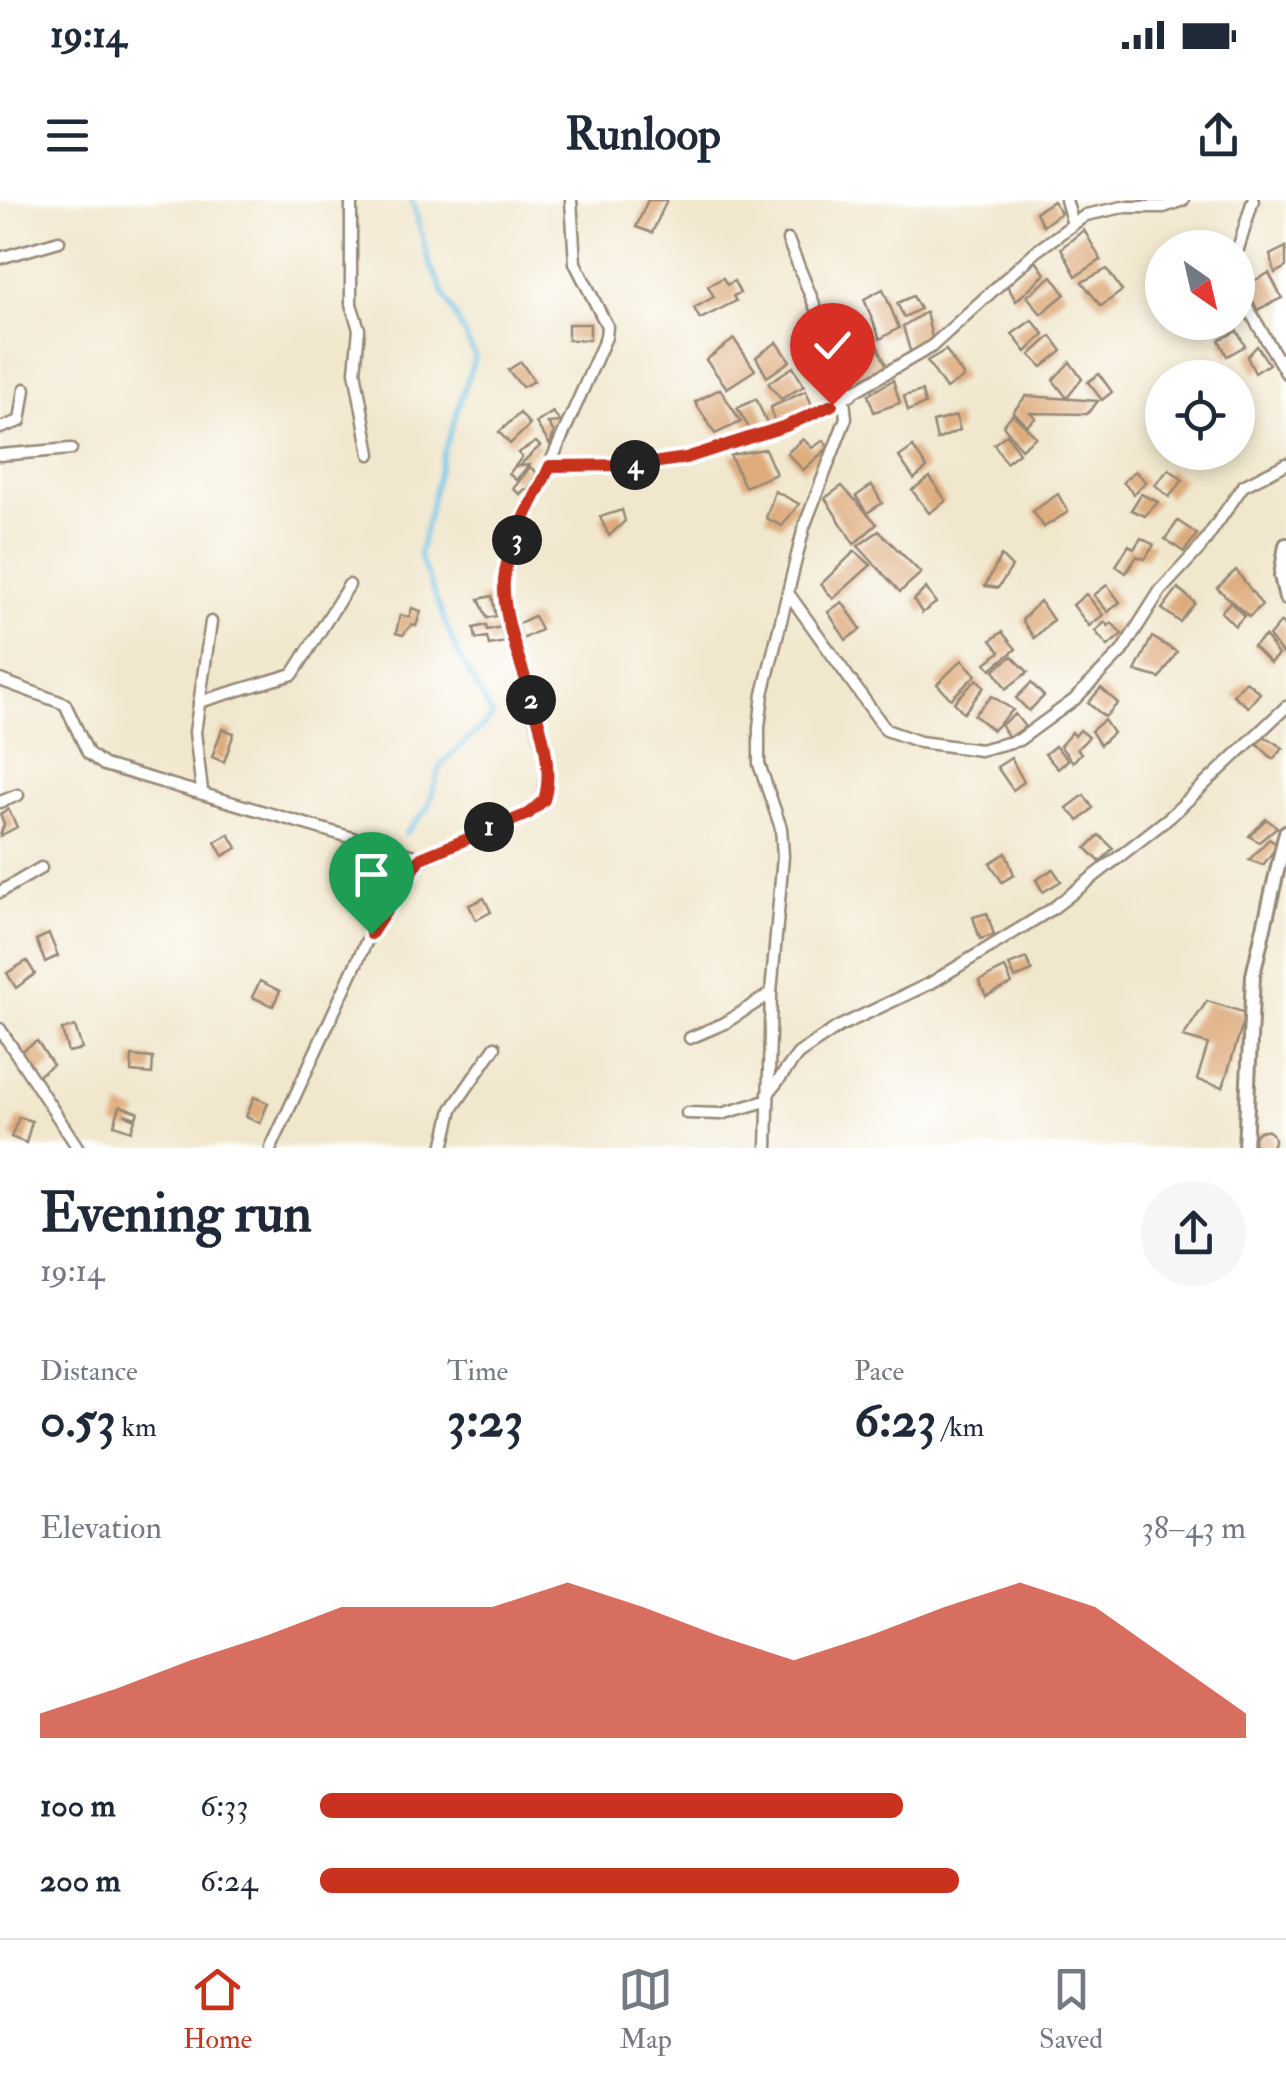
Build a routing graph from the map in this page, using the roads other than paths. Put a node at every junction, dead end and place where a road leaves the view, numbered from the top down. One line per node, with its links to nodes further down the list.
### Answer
1 (350, 200): 17 (street)
2 (571, 200): 20 (street)
3 (1066, 200): 6 (street)
4 (1183, 200): 6 (street)
5 (1253, 200): 7 (street)
6 (1073, 224): 14 (street)
7 (1244, 230)
8 (788, 240): 14 (street)
9 (59, 242): 10 (street)
10 (0, 258)
11 (1255, 320): 12 (street)
12 (1286, 372)
13 (25, 389): 15 (street)
14 (847, 398): 20 (street); 23 (street)
15 (0, 428)
16 (71, 449): 18 (street)
17 (370, 454)
18 (0, 455)
19 (1286, 464): 23 (street)
20 (550, 466): 33 (street)
21 (1286, 545): 24 (street)
22 (349, 585): 27 (street)
23 (788, 593): 36 (street)
24 (1286, 598)
25 (211, 622): 27 (street)
26 (0, 680): 29 (street)
27 (199, 702): 29 (street)
28 (1286, 707): 40 (street)
29 (202, 791): 33 (street)
30 (18, 795): 31 (street)
31 (0, 802)
32 (1286, 832): 46 (street)
33 (421, 858): 43 (street)
34 (41, 868): 35 (street)
35 (0, 892)
36 (771, 992): 38 (street); 40 (street)
37 (0, 1028): 42 (street)
38 (690, 1038)
39 (495, 1047): 44 (street)
40 (767, 1098): 41 (street); 45 (street)
41 (687, 1113)
42 (78, 1148)
43 (271, 1148)
44 (443, 1148)
45 (767, 1148)
46 (1245, 1148)

